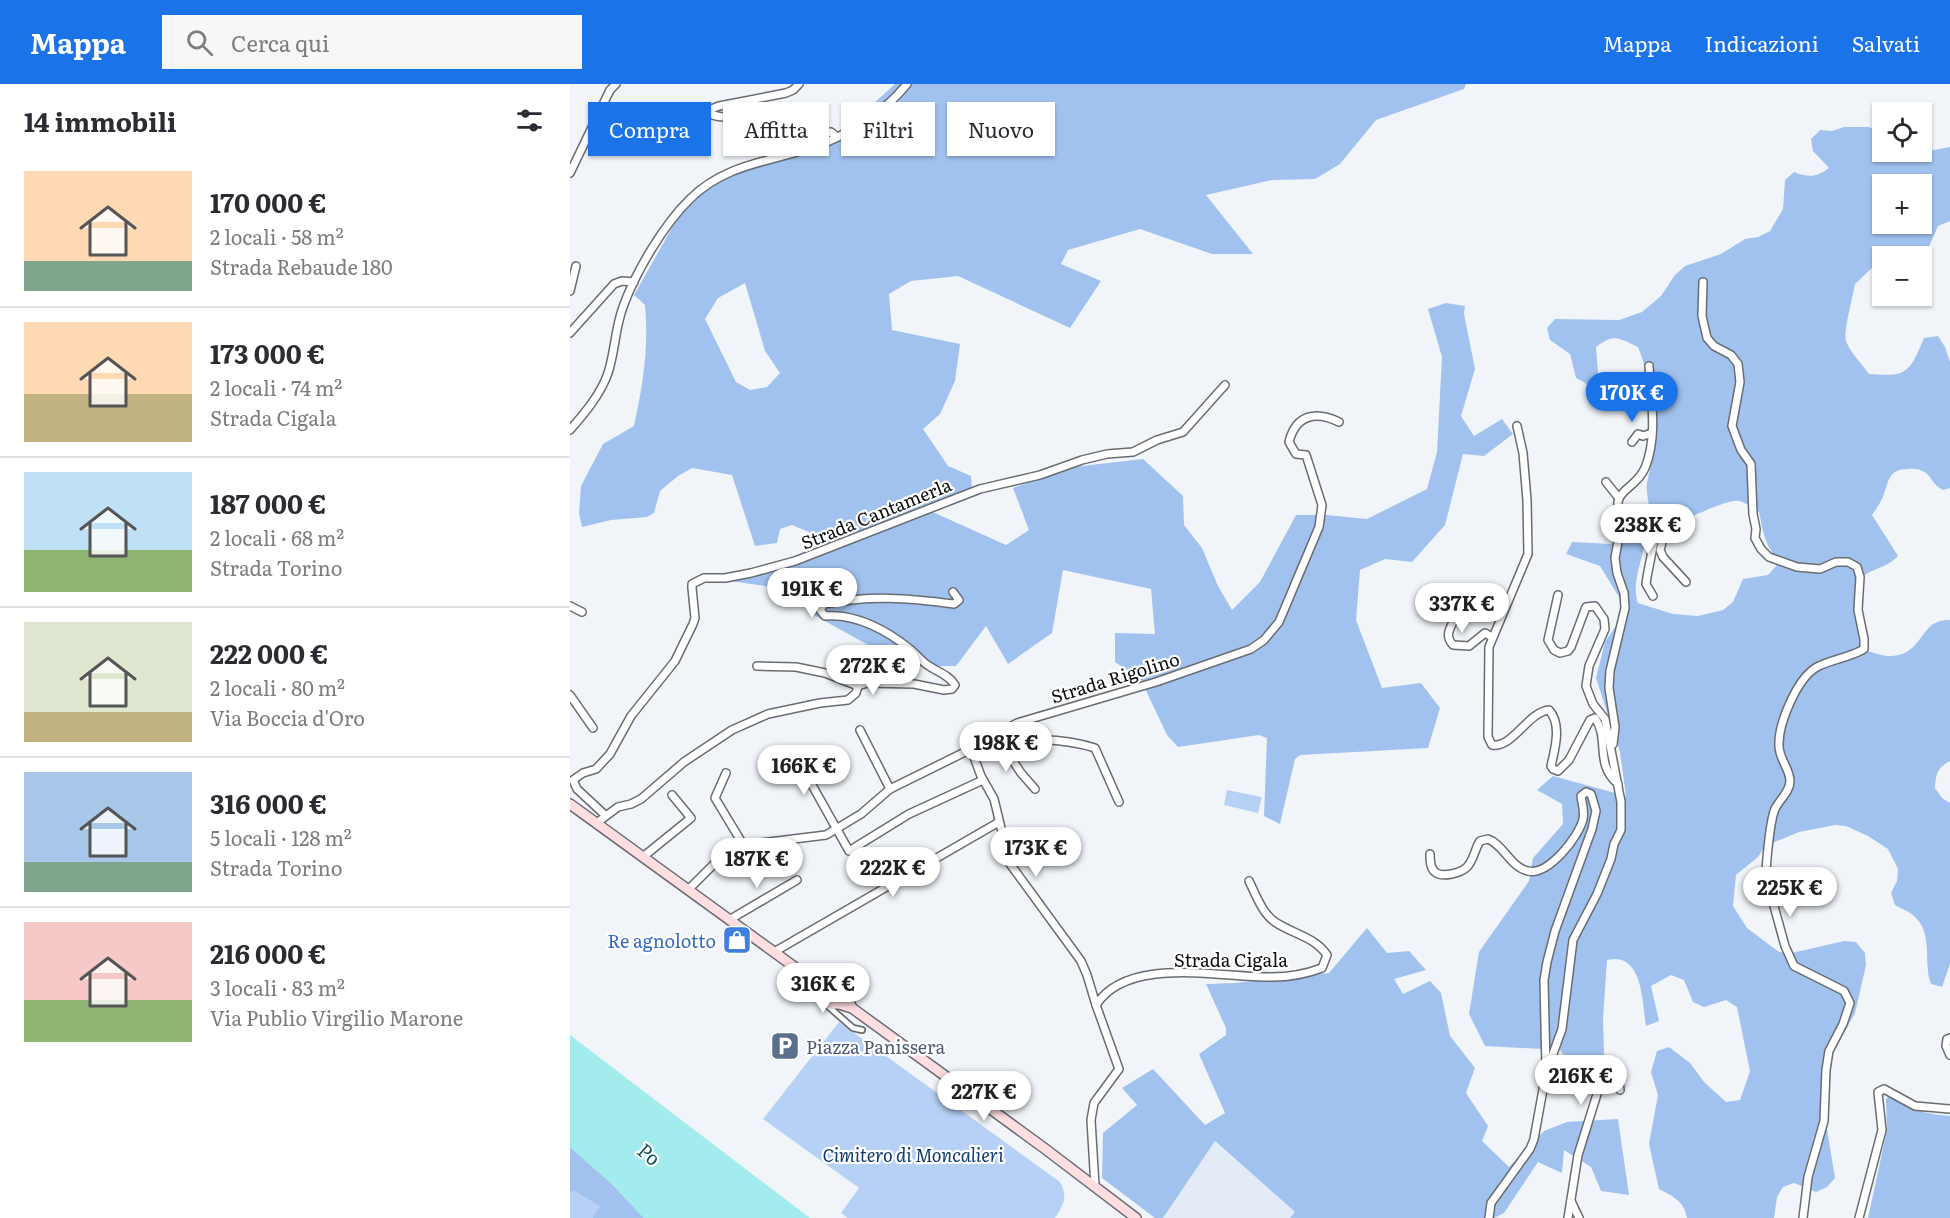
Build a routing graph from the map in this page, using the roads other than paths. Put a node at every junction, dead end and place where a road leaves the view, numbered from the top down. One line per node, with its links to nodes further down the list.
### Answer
1 (616, 84): 5 (street)
2 (799, 84): 4 (street)
3 (907, 84): 4 (street)
4 (837, 137): 7 (street)
5 (570, 173)
6 (576, 266): 9 (street)
7 (634, 282): 10 (street); 15 (street)
8 (1703, 282): 79 (street)
9 (570, 291)
10 (570, 333)
11 (1649, 366): 16 (street)
12 (1225, 385): 51 (street, Strada Cantamerla)
13 (1339, 422): 39 (street, Strada Rigolino)
14 (1517, 426): 32 (street)
15 (570, 430)
16 (1652, 433): 17 (street); 19 (street)
17 (1632, 442)
18 (1606, 482): 19 (street)
19 (1618, 497): 20 (street)
20 (1622, 518): 21 (street); 22 (street); 42 (street)
21 (1663, 528): 23 (street); 26 (street)
22 (1608, 531)
23 (1686, 582)
24 (953, 592): 34 (street)
25 (1558, 596): 42 (street)
26 (1653, 596)
27 (1447, 601): 31 (street)
28 (570, 606): 30 (street)
29 (1471, 606): 31 (street)
30 (582, 612)
31 (1456, 615): 32 (street)
32 (1492, 637): 45 (street)
33 (758, 666): 34 (street)
34 (858, 686): 51 (street)
35 (570, 695): 36 (street)
36 (593, 728)
37 (860, 730): 46 (street)
38 (1000, 741): 39 (street); 47 (street); 49 (street)
39 (983, 742): 40 (street, Strada Rigolino)
40 (971, 750): 44 (street); 46 (street, Strada Rigolino)
41 (793, 751): 54 (street)
42 (1612, 753): 45 (street)
43 (726, 773): 55 (street)
44 (983, 780): 53 (street); 54 (street)
45 (1618, 784): 70 (street)
46 (890, 789): 54 (street, Strada Rigolino)
47 (1035, 789)
48 (672, 795): 57 (street)
49 (1119, 802)
50 (570, 804): 52 (main road)
51 (605, 815): 52 (street)
52 (598, 822): 57 (main road)
53 (999, 822): 62 (street); 64 (street)
54 (837, 828): 55 (street, Strada Rigolino)
55 (744, 846): 60 (street, Strada Rigolino)
56 (1430, 854): 70 (street)
57 (644, 856): 60 (main road)
58 (797, 880): 61 (street)
59 (1248, 881): 64 (street, Strada Cigala)
60 (689, 889): 61 (main road)
61 (729, 920): 62 (main road)
62 (774, 952): 63 (main road)
63 (818, 984): 66 (main road); 66 (main road)
64 (1096, 1005): 73 (street)
65 (829, 1007): 67 (street)
66 (852, 1008): 73 (main road)
67 (862, 1030)
68 (1950, 1038): 69 (street)
69 (1950, 1055)
70 (1546, 1073): 76 (street)
71 (1620, 1090): 74 (street)
72 (1950, 1109): 80 (street)
73 (1095, 1186): 75 (main road)
74 (1571, 1200): 77 (street); 78 (street)
75 (1136, 1218)
76 (1489, 1218)
77 (1568, 1218)
78 (1579, 1218)
79 (1803, 1218)
80 (1859, 1218)

